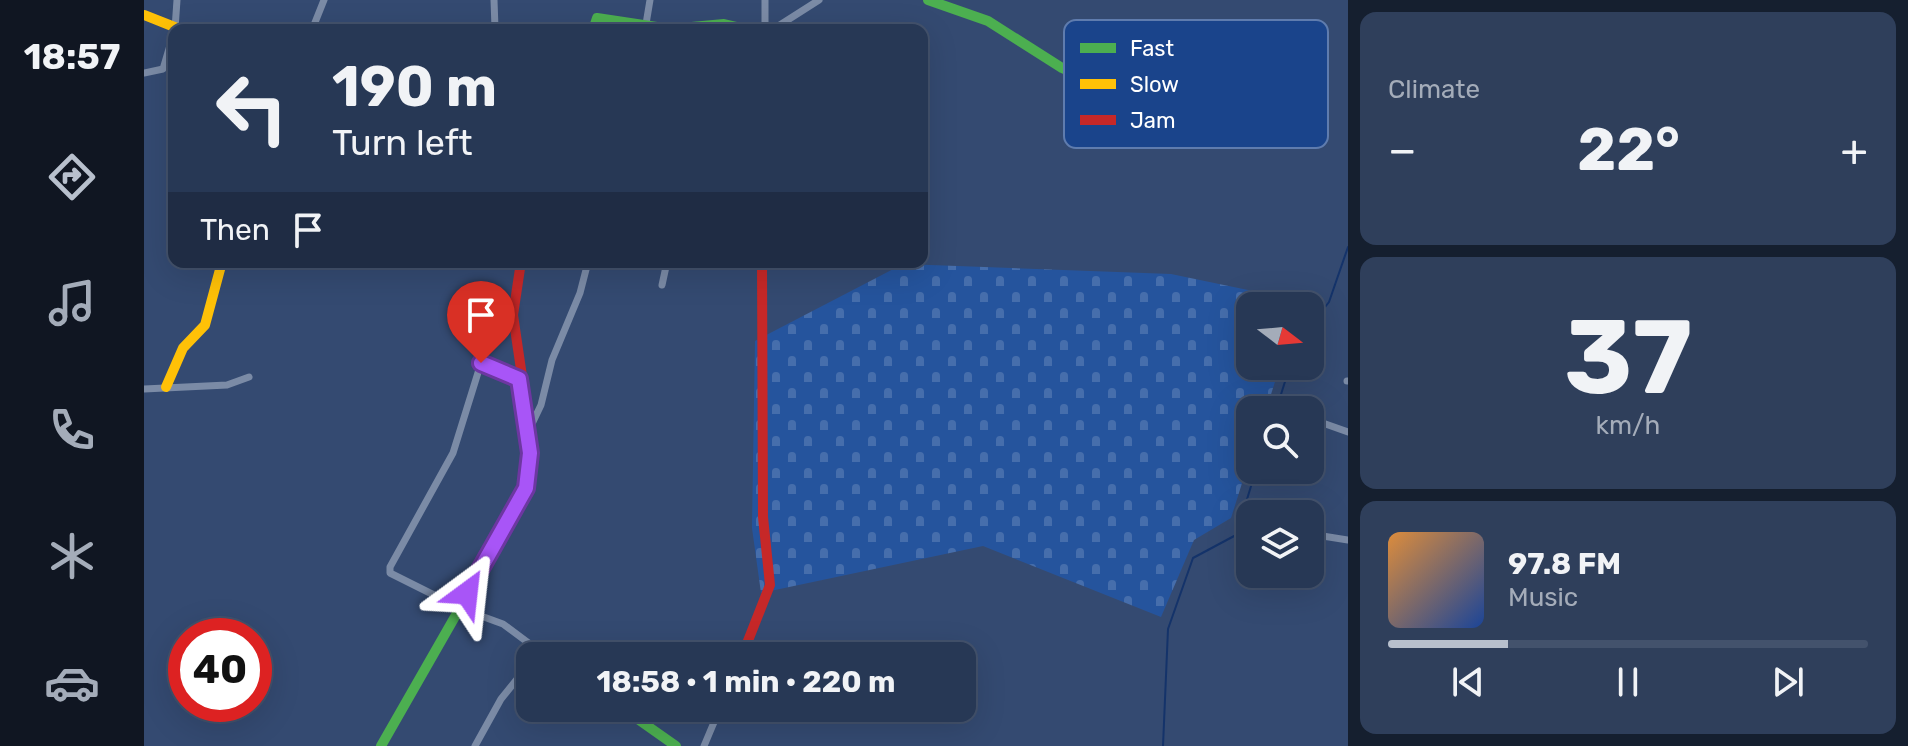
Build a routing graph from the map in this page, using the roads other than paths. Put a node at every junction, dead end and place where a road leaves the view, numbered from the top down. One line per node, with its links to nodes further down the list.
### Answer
1 (177, 0): 9 (street)
2 (324, 0): 10 (street)
3 (494, 0): 11 (street)
4 (650, 0): 14 (street)
5 (765, 0): 15 (street)
6 (819, 0): 16 (street)
7 (928, 0): 19 (street)
8 (144, 15): 17 (street)
9 (175, 24)
10 (314, 24)
11 (495, 24)
12 (595, 24): 13 (street)
13 (630, 24)
14 (646, 24)
15 (765, 24)
16 (781, 24)
17 (168, 28)
18 (168, 51): 20 (street)
19 (1064, 69)
20 (144, 73)
21 (220, 268): 29 (street)
22 (520, 268): 28 (street)
23 (586, 268): 32 (street)
24 (666, 268): 26 (street)
25 (762, 268): 38 (street)
26 (662, 285)
27 (249, 377): 29 (street)
28 (519, 379): 32 (street); 36 (street)
29 (166, 387): 30 (street)
30 (144, 389)
31 (1324, 423): 33 (street)
32 (527, 431): 36 (street)
33 (1348, 432)
34 (1324, 536): 35 (street)
35 (1348, 540)
36 (462, 609): 37 (street); 42 (street)
37 (525, 642)
38 (748, 642)
39 (516, 680): 43 (street)
40 (642, 722): 44 (street)
41 (714, 722): 45 (street)
42 (381, 746)
43 (475, 746)
44 (676, 746)
45 (704, 746)

